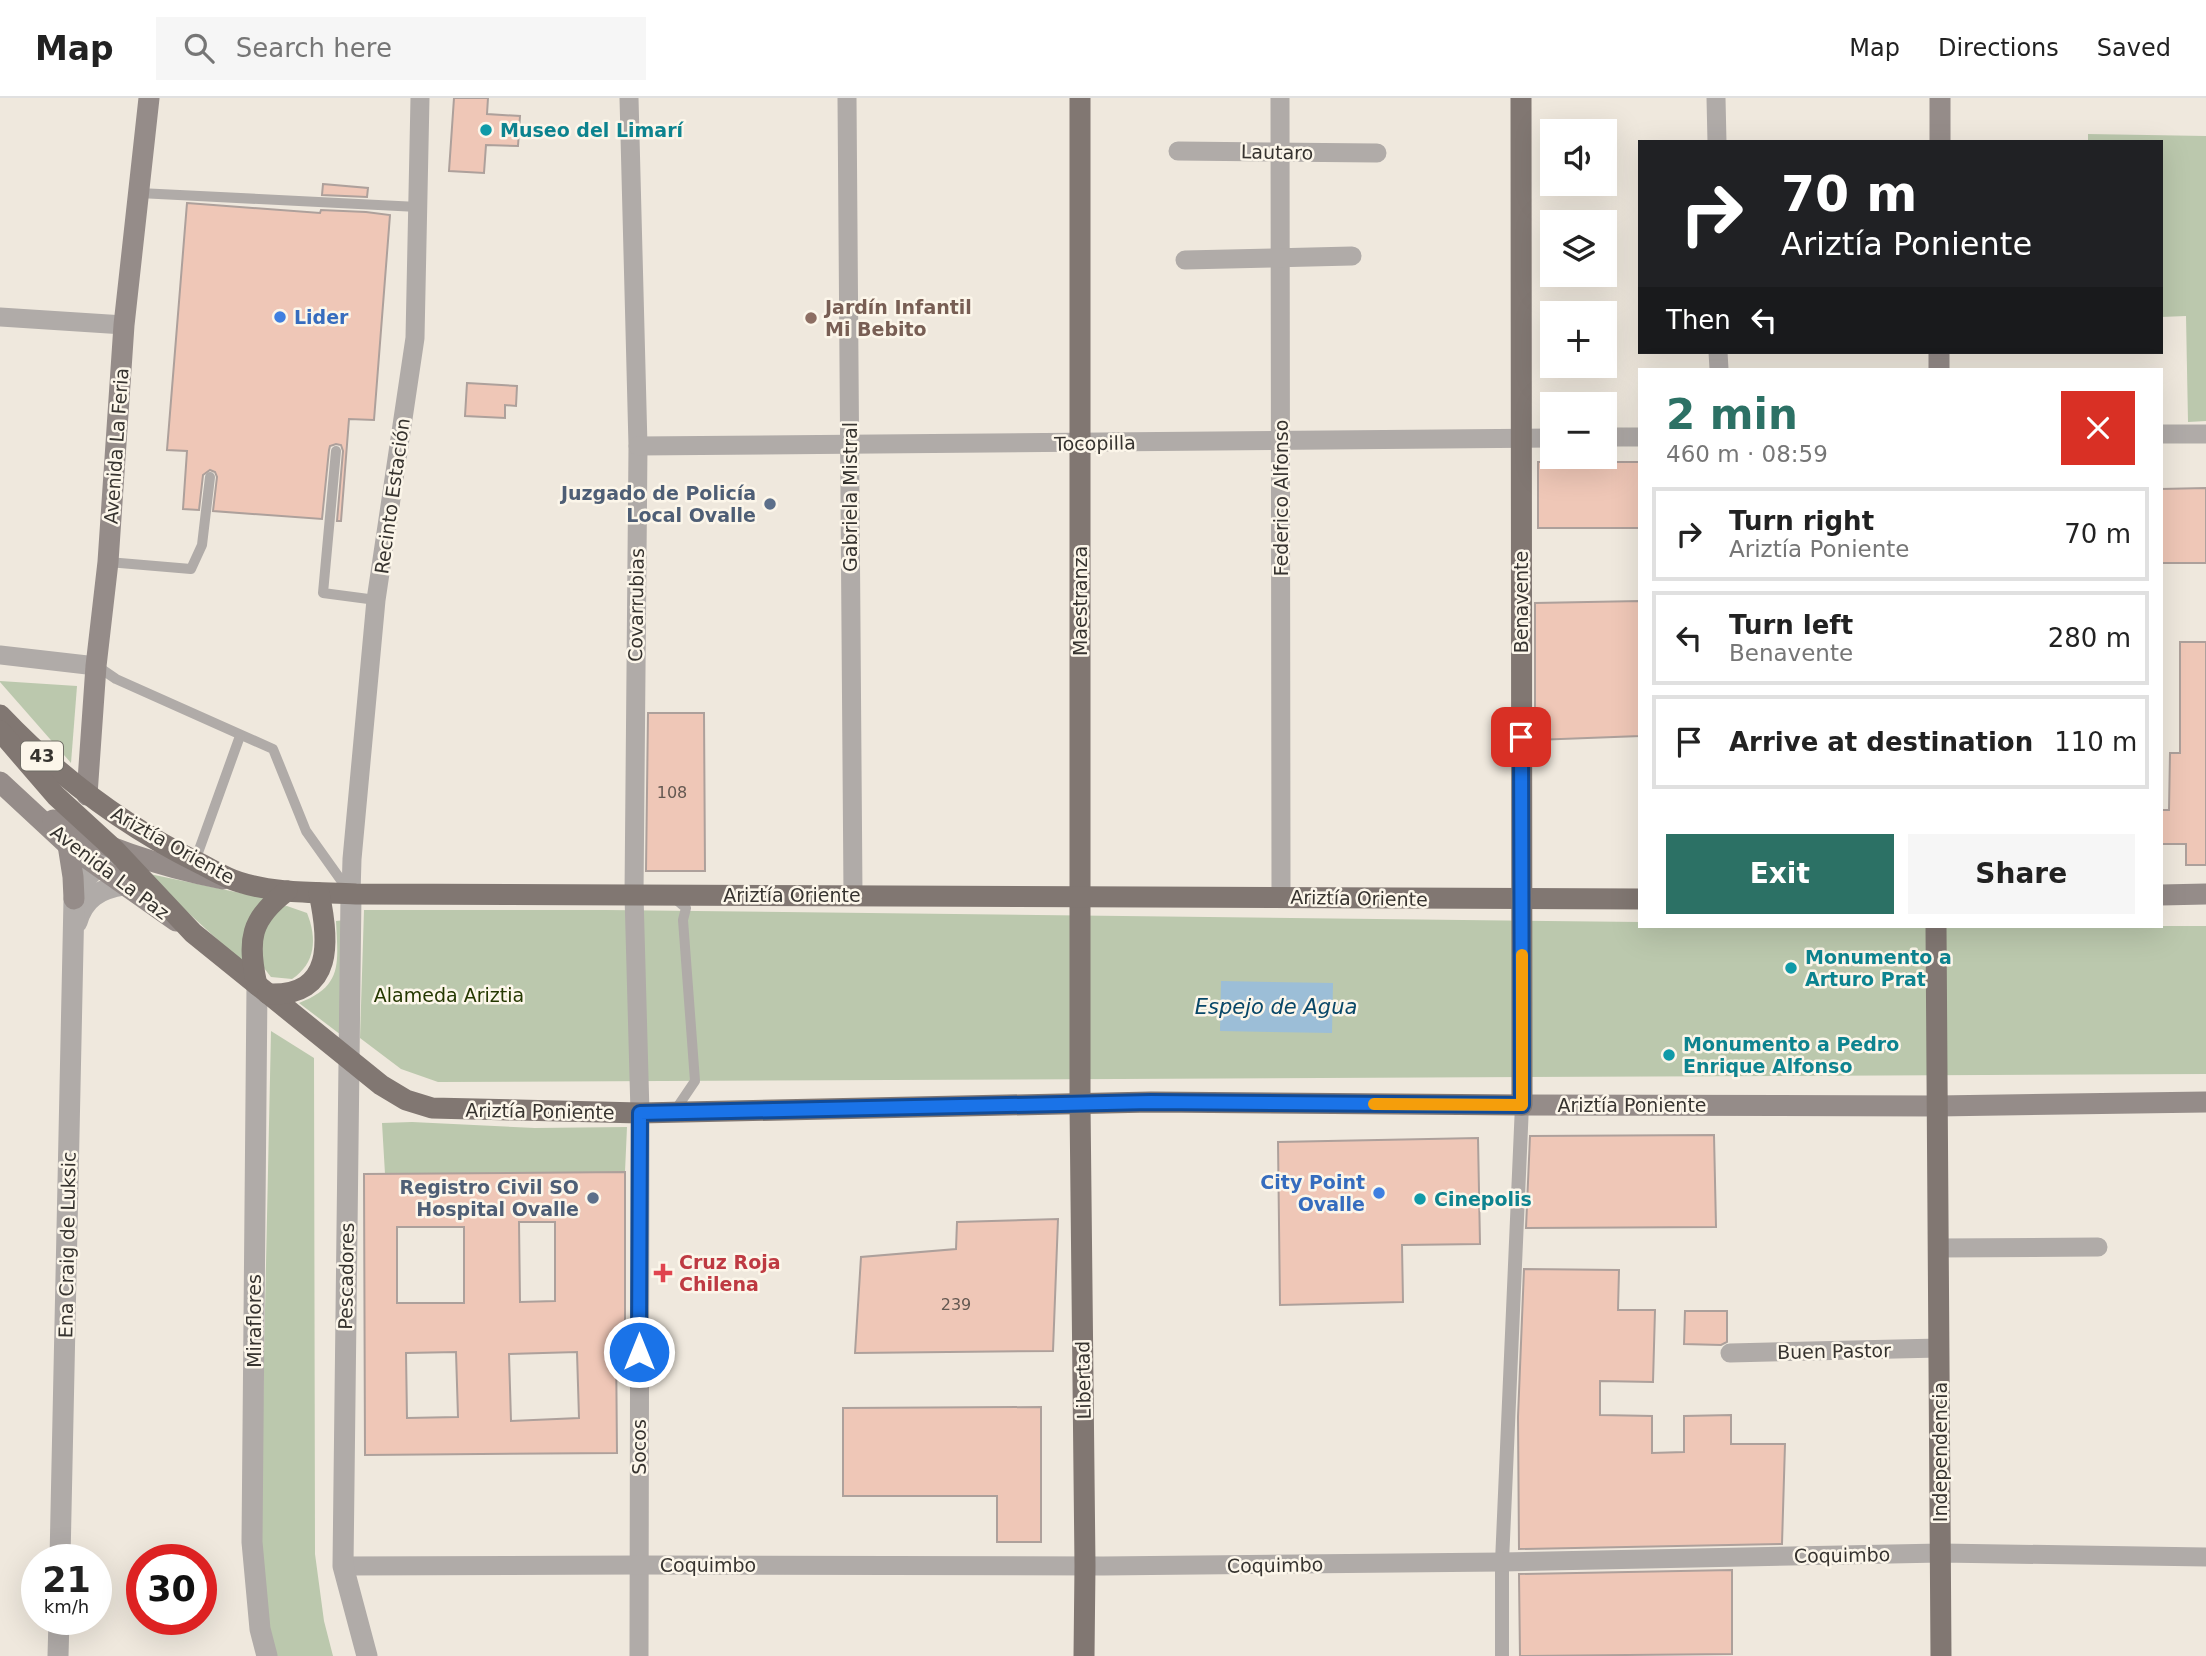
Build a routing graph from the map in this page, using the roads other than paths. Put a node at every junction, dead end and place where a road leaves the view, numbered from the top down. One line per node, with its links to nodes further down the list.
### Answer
1 (149, 98): 15 (main road, Avenida La Feria)
2 (420, 98): 16 (street, Recinto Estación)
3 (629, 98): 30 (street, Covarrubias)
4 (847, 98): 31 (street, Gabriela Mistral)
5 (1080, 98): 29 (main road, Maestranza)
6 (1280, 98): 13 (street, Federico Alfonso)
7 (1521, 98): 26 (main road, Benavente)
8 (1716, 98): 10 (street)
9 (1940, 98): 11 (main road)
10 (1717, 140)
11 (1940, 140)
12 (1178, 151): 13 (street, Lautaro)
13 (1280, 153): 14 (street, Lautaro); 18 (street, Federico Alfonso)
14 (1377, 153)
15 (139, 193): 16 (lane); 21 (main road, Avenida La Feria)
16 (418, 207): 35 (street, Recinto Estación)
17 (1352, 256): 18 (street)
18 (1280, 258): 19 (street); 28 (street, Federico Alfonso)
19 (1185, 260)
20 (0, 317): 21 (street)
21 (124, 326): 34 (main road, Avenida La Feria)
22 (2163, 434): 23 (street)
23 (2206, 434)
24 (1617, 437): 25 (street)
25 (1638, 437)
26 (1521, 438): 27 (street, Tocopilla); 28 (street, Tocopilla); 63 (main road, Benavente)
27 (1540, 438)
28 (1281, 439): 29 (street, Tocopilla); 60 (street, Federico Alfonso)
29 (1080, 443): 31 (street, Tocopilla); 59 (main road, Maestranza)
30 (638, 446): 31 (street, Tocopilla); 55 (street, Covarrubias)
31 (850, 446): 57 (street, Gabriela Mistral)
32 (336, 451): 35 (lane)
33 (210, 477): 34 (lane)
34 (108, 562): 37 (main road, Avenida La Feria)
35 (376, 600): 53 (street, Recinto Estación)
36 (0, 655): 37 (street)
37 (96, 666): 40 (lane); 42 (main road, Avenida La Feria)
38 (0, 715): 42 (main road, Ariztía Oriente / 43)
39 (0, 731): 44 (main road, Ariztía Poniente)
40 (240, 736): 47 (lane); 53 (lane)
41 (0, 782): 43 (main road, Avenida La Paz)
42 (87, 795): 44 (main road); 47 (main road, Ariztía Oriente)
43 (29, 807): 45 (main road, Avenida La Paz); 46 (main road, Avenida La Paz)
44 (98, 835): 46 (main road, Ariztía Poniente)
45 (68, 845): 48 (main road, Avenida La Paz); 61 (main road)
46 (115, 850): 48 (street); 49 (main road, Avenida La Paz); 66 (main road, Ariztía Poniente)
47 (195, 861): 49 (main road, Ariztía Oriente)
48 (98, 867): 50 (main road, Avenida La Paz); 61 (street)
49 (239, 882): 51 (main road, Ariztía Oriente)
50 (124, 885): 65 (street, Ena Craig de Luksic); 66 (main road, Avenida La Paz)
51 (287, 891): 52 (main road, Ariztía Oriente); 67 (main road)
52 (319, 892): 53 (main road, Ariztía Oriente); 67 (main road)
53 (351, 894): 55 (main road, Ariztía Oriente); 68 (street, Pescadores)
54 (2206, 894): 58 (main road)
55 (634, 895): 56 (main road, Ariztía Oriente); 74 (street, Covarrubias)
56 (670, 895): 57 (main road, Ariztía Oriente); 73 (lane)
57 (853, 895): 59 (main road, Ariztía Oriente)
58 (2163, 895)
59 (1080, 896): 60 (main road, Ariztía Oriente); 70 (main road, Maestranza)
60 (1281, 897): 63 (main road, Ariztía Oriente)
61 (74, 899): 65 (street, Ena Craig de Luksic)
62 (1638, 900): 63 (main road, Ariztía Oriente)
63 (1521, 901): 71 (main road, Benavente)
64 (1936, 928): 72 (main road, Independencia)
65 (74, 931): 79 (street, Ena Craig de Luksic)
66 (193, 933): 67 (main road, Ariztía Poniente)
67 (262, 989): 68 (main road, Ariztía Poniente); 88 (street, Miraflores)
68 (348, 1058): 74 (main road, Ariztía Poniente); 84 (street, Pescadores)
69 (2206, 1102): 72 (main road, Ariztía Poniente)
70 (1080, 1104): 71 (main road, Ariztía Poniente); 73 (main road, Ariztía Poniente); 85 (main road, Libertad)
71 (1522, 1105): 72 (main road, Ariztía Poniente); 82 (street)
72 (1937, 1106): 76 (main road, Independencia)
73 (673, 1112): 74 (main road, Ariztía Poniente)
74 (640, 1113): 83 (street, Socos)
75 (2098, 1247): 76 (street)
76 (1938, 1248): 77 (main road, Independencia)
77 (1939, 1348): 78 (street, Buen Pastor); 80 (main road, Independencia)
78 (1730, 1353)
79 (60, 1544)
80 (1941, 1553): 81 (street, Coquimbo); 82 (street, Coquimbo); 93 (main road, Independencia)
81 (2206, 1557)
82 (1502, 1562): 85 (street, Coquimbo); 92 (street)
83 (639, 1565): 84 (street, Coquimbo); 85 (street, Coquimbo); 90 (street, Socos)
84 (343, 1566): 89 (street, Pescadores)
85 (1085, 1566): 91 (main road, Libertad)
86 (59, 1635): 87 (street)
87 (58, 1656)
88 (267, 1656)
89 (367, 1656)
90 (639, 1656)
91 (1084, 1656)
92 (1502, 1656)
93 (1941, 1656)

